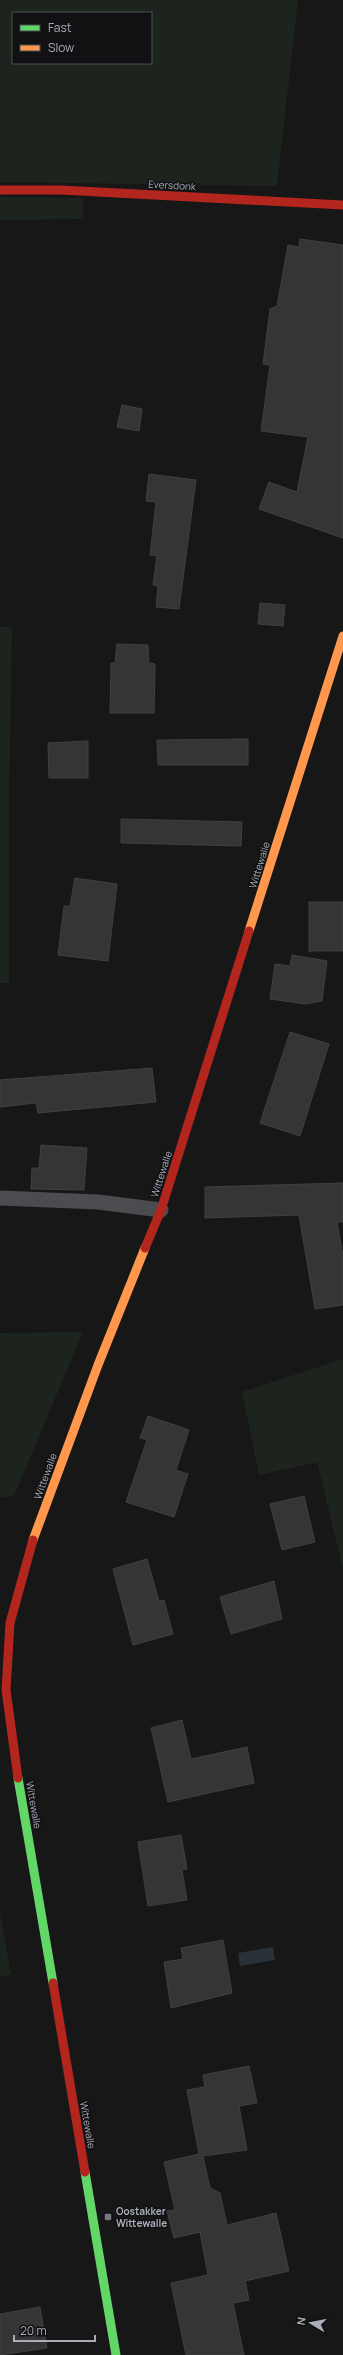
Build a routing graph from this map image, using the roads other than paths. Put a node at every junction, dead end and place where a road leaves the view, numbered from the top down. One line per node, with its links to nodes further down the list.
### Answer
1 (0, 190): 2 (street, Eversdonk)
2 (343, 206)
3 (343, 636): 5 (street, Wittewalle)
4 (0, 1198): 5 (lane)
5 (161, 1210): 6 (street, Wittewalle)
6 (116, 2355)

